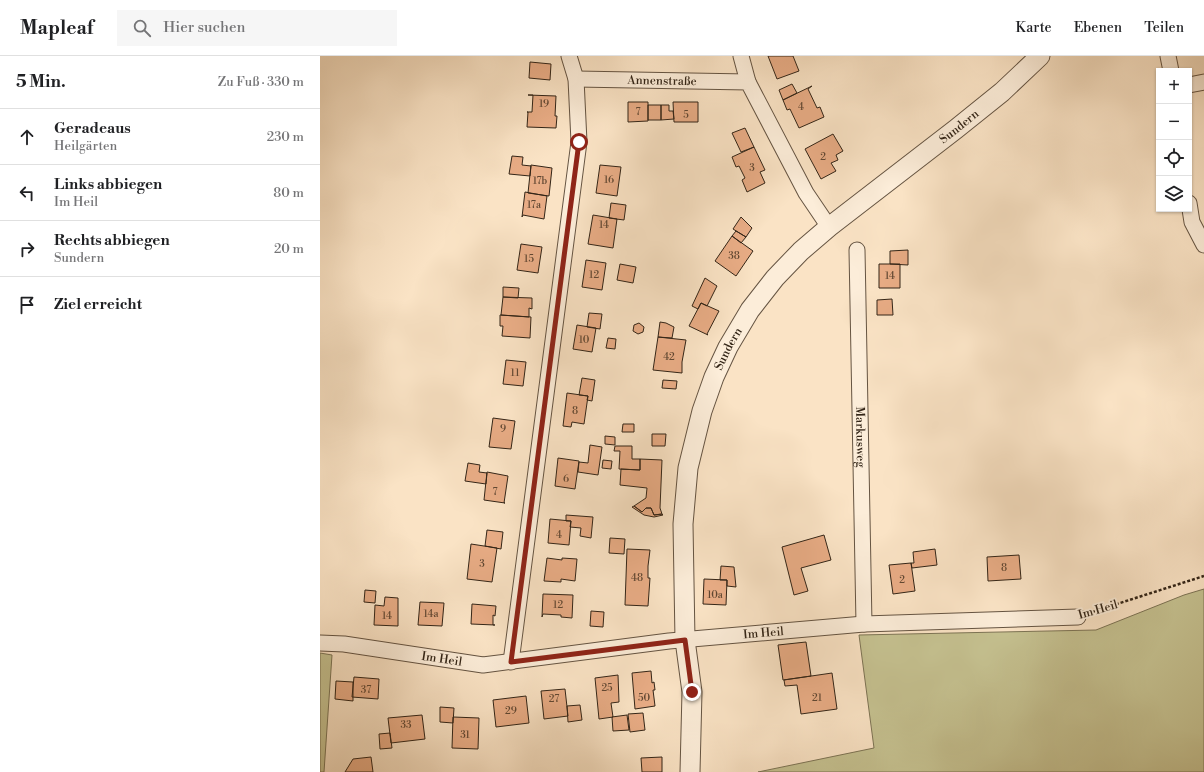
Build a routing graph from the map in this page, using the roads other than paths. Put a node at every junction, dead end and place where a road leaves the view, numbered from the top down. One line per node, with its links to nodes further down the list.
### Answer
1 (569, 56): 6 (street)
2 (742, 56): 7 (street)
3 (1040, 56): 11 (street, Sundern)
4 (1168, 56): 5 (street)
5 (1170, 68)
6 (576, 79): 7 (street, Annenstraße); 18 (street)
7 (748, 82): 11 (street)
8 (1204, 82): 9 (street)
9 (1192, 84)
10 (1190, 212): 12 (street)
11 (829, 226): 16 (street, Sundern)
12 (1204, 245)
13 (857, 250): 15 (street, Markusweg)
14 (1078, 617): 15 (street, Im Heil)
15 (864, 624): 16 (street, Im Heil)
16 (685, 640): 18 (street, Im Heil); 19 (street, Sundern)
17 (320, 643): 18 (street, Im Heil)
18 (511, 662)
19 (690, 772)

